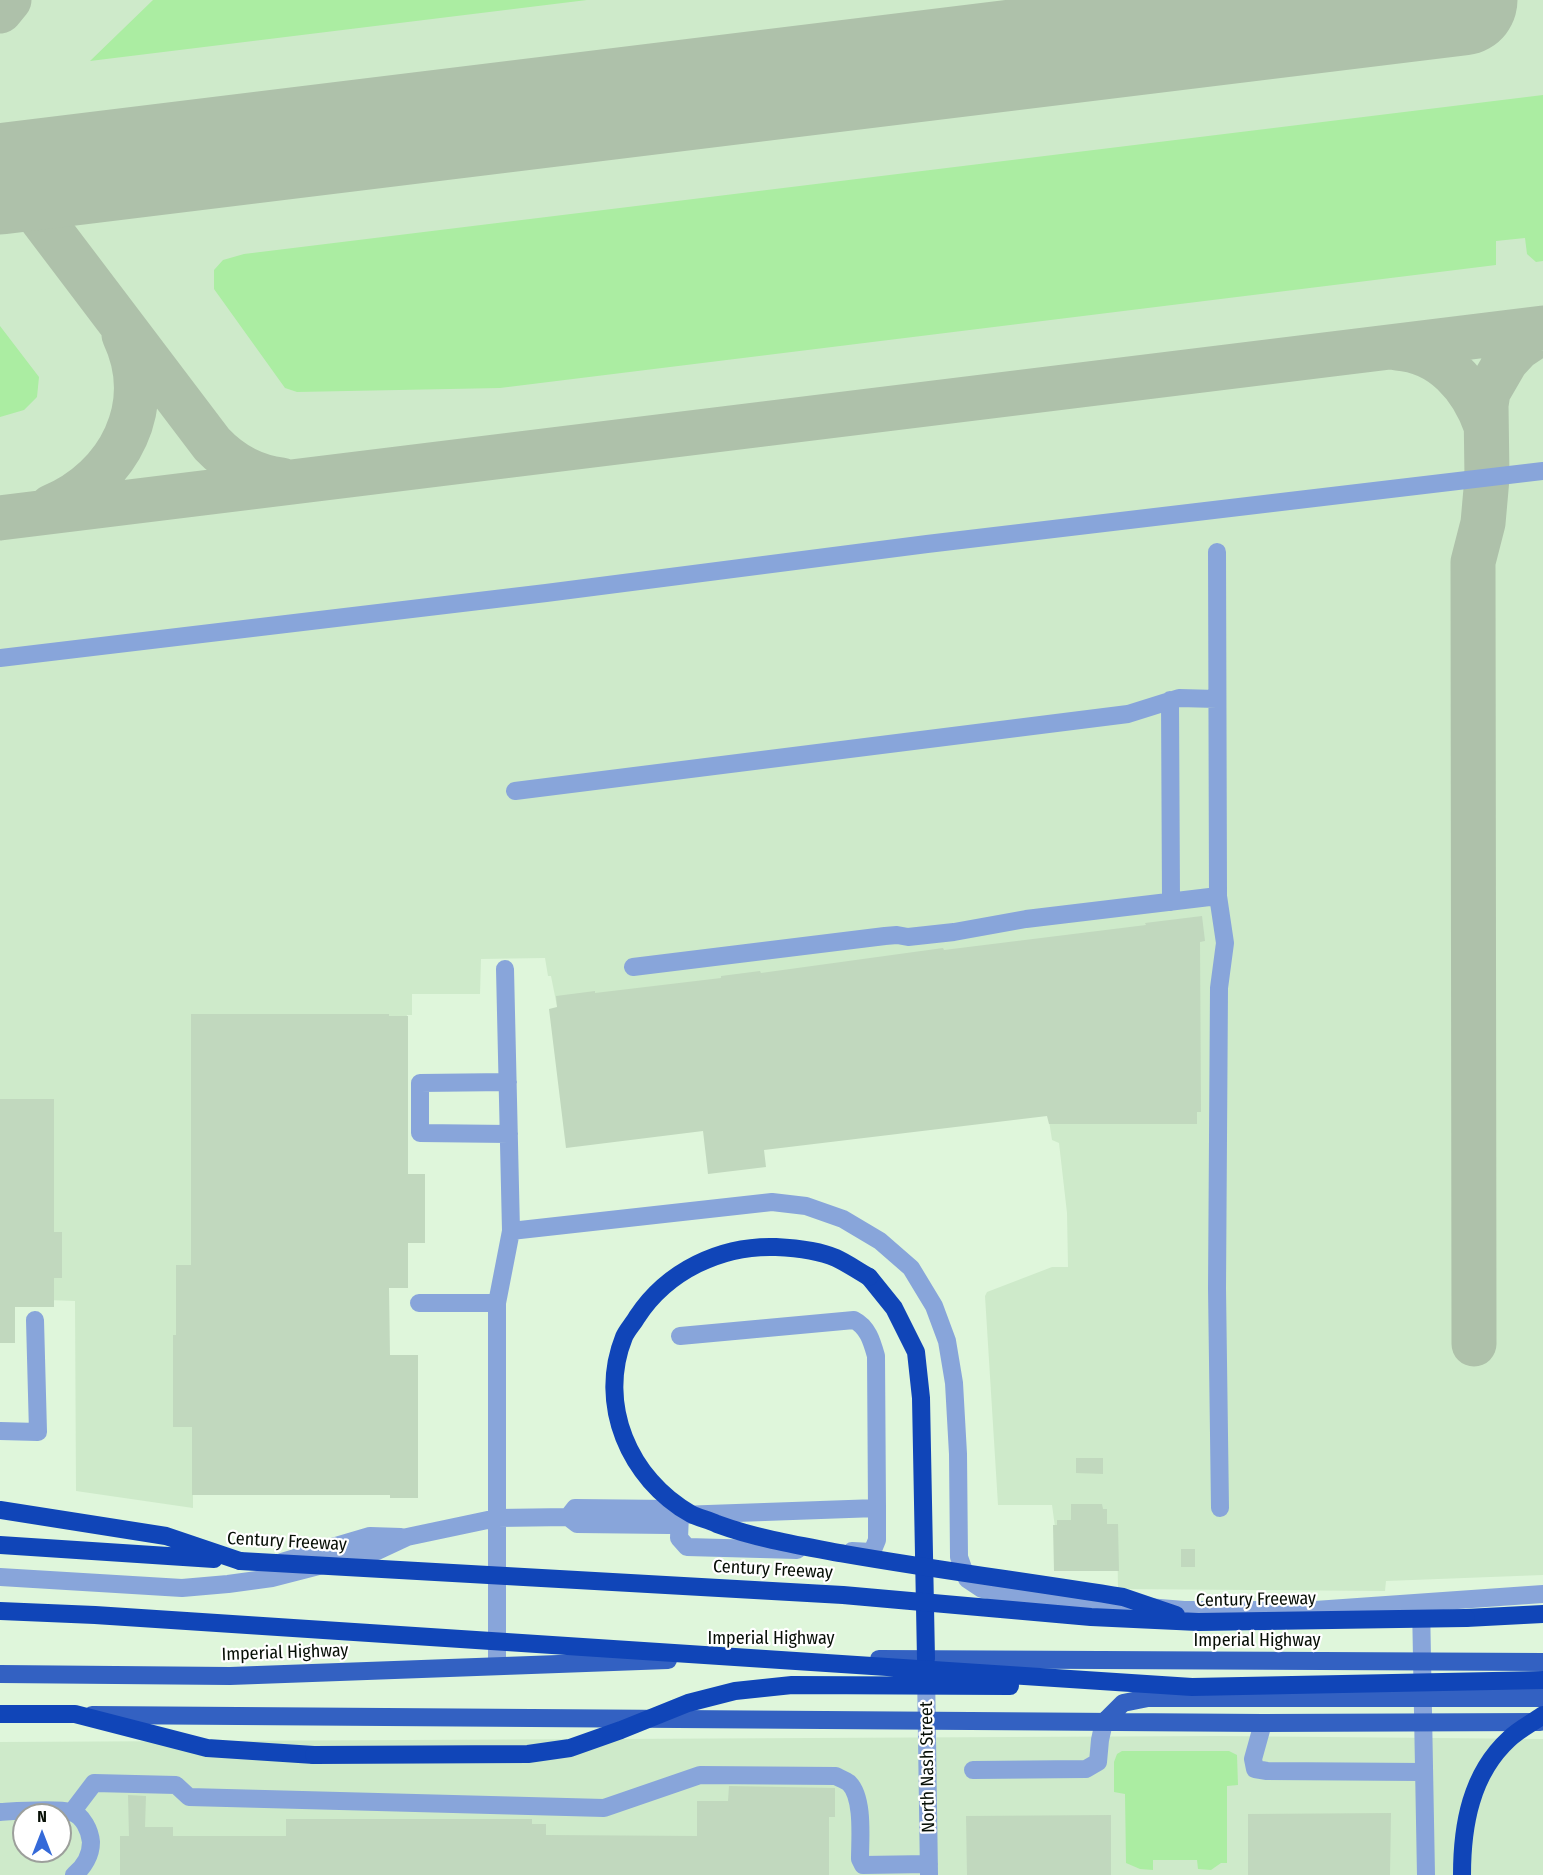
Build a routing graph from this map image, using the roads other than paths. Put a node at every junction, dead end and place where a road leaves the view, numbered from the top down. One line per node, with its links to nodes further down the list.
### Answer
1 (1543, 471): 3 (street)
2 (1217, 552): 4 (street)
3 (0, 658)
4 (1217, 699): 5 (street); 7 (street)
5 (1170, 700): 6 (street); 8 (street)
6 (515, 791)
7 (1218, 896): 8 (street); 20 (street)
8 (1171, 902): 9 (street)
9 (633, 967)
10 (505, 969): 11 (street)
11 (508, 1082): 12 (street); 12 (street)
12 (509, 1134): 13 (street)
13 (511, 1232): 15 (street); 28 (street)
14 (419, 1303): 15 (street)
15 (497, 1303): 23 (street)
16 (35, 1320): 18 (street)
17 (680, 1336): 19 (street)
18 (0, 1431)
19 (877, 1508): 22 (street); 22 (street)
20 (1220, 1508)
21 (0, 1510): 25 (highway)
22 (680, 1515): 23 (street)
23 (497, 1518): 26 (street); 35 (street)
24 (0, 1545): 25 (highway, Century Freeway)
25 (240, 1561): 31 (highway, Century Freeway, bridge)
26 (0, 1576)
27 (1543, 1594): 28 (street)
28 (1421, 1603): 33 (street)
29 (0, 1611): 38 (highway, bridge)
30 (1543, 1614): 31 (highway, Century Freeway, bridge)
31 (1198, 1622): 32 (highway, bridge)
32 (926, 1659): 33 (main road, Imperial Highway); 35 (main road, Imperial Highway); 44 (street, North Nash Street)
33 (1422, 1662): 34 (main road, Imperial Highway); 39 (street)
34 (1543, 1662)
35 (497, 1666): 36 (main road, Imperial Highway)
36 (0, 1674)
37 (1543, 1680): 38 (highway, bridge)
38 (1192, 1687): 42 (highway, bridge)
39 (1422, 1698): 40 (main road); 45 (main road); 48 (street)
40 (1543, 1698)
41 (0, 1714): 42 (highway)
42 (75, 1714): 44 (main road)
43 (1543, 1715): 55 (highway, bridge)
44 (928, 1719): 45 (main road); 52 (street, North Nash Street)
45 (1104, 1722): 47 (main road); 49 (street)
46 (1543, 1722): 48 (main road)
47 (1263, 1723): 48 (main road); 50 (street)
48 (1422, 1723): 50 (street)
49 (973, 1770)
50 (1424, 1772): 54 (street)
51 (72, 1812): 52 (street); 53 (street)
52 (929, 1869)
53 (74, 1875)
54 (1426, 1875)
55 (1462, 1875)

